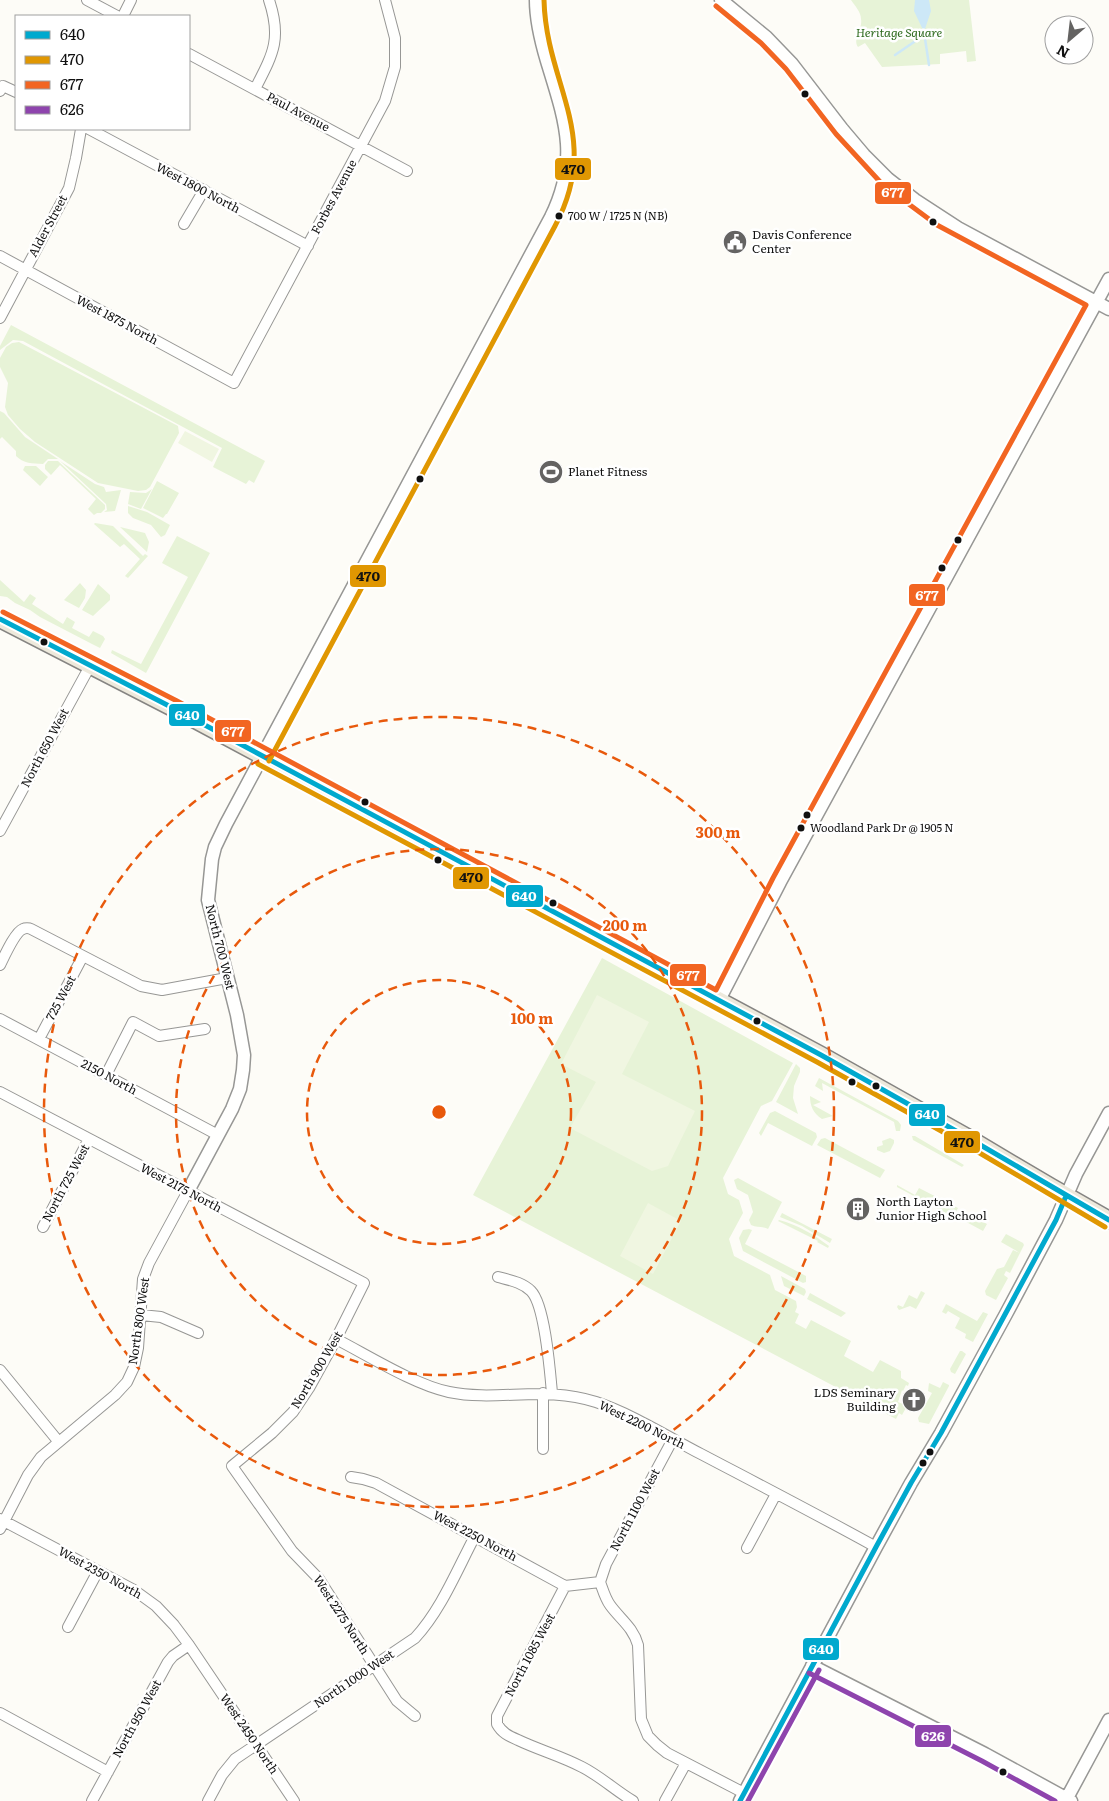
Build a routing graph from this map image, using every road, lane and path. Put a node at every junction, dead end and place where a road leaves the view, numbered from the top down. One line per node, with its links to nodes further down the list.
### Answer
1 (87, 0): 7 (street)
2 (130, 0): 8 (street)
3 (270, 0): 11 (street)
4 (385, 0): 15 (street, Forbes Avenue)
5 (536, 0): 29 (street, North 700 West)
6 (721, 0): 23 (street)
7 (115, 15)
8 (123, 15)
9 (190, 55): 11 (street, Paul Avenue)
10 (2, 89): 12 (street)
11 (255, 89): 15 (street, Paul Avenue)
12 (15, 92)
13 (80, 130): 21 (street, Alder Street)
14 (91, 130): 17 (street, West 1800 North)
15 (361, 146): 16 (street, Paul Avenue); 19 (street, Forbes Avenue)
16 (407, 171)
17 (204, 190): 18 (street); 19 (street, West 1800 North)
18 (184, 224)
19 (308, 246): 26 (street, Forbes Avenue)
20 (0, 256): 21 (street, West 1875 North)
21 (25, 270): 25 (street, Alder Street); 26 (street, West 1875 North)
22 (1109, 279): 23 (street)
23 (1096, 302): 24 (street); 34 (street)
24 (1109, 309)
25 (0, 318)
26 (234, 383)
27 (0, 619): 28 (main road)
28 (90, 666): 29 (main road); 30 (street, North 650 West)
29 (262, 757): 33 (street, North 700 West); 34 (main road)
30 (0, 831)
31 (83, 956): 32 (street); 33 (street); 37 (street, 725 West)
32 (0, 965)
33 (227, 978): 38 (street, North 700 West)
34 (719, 1000): 45 (main road)
35 (0, 1018): 37 (street, 2150 North)
36 (205, 1029): 39 (street)
37 (39, 1039): 39 (street, 2150 North)
38 (244, 1055): 42 (street, North 800 West)
39 (106, 1075): 42 (street, 2150 North)
40 (0, 1092): 43 (street, West 2175 North)
41 (1109, 1113): 45 (street)
42 (218, 1135): 44 (street, North 800 West)
43 (89, 1139): 44 (street, West 2175 North); 47 (street, North 725 West)
44 (188, 1192): 49 (street, West 2175 North); 50 (street, North 800 West)
45 (1066, 1196): 46 (main road); 63 (street)
46 (1109, 1220)
47 (43, 1227)
48 (498, 1277): 54 (street)
49 (364, 1283): 52 (street, North 900 West)
50 (141, 1315): 51 (street); 56 (street, North 800 West)
51 (198, 1333)
52 (336, 1339): 54 (street, West 2200 North); 58 (street, North 900 West)
53 (0, 1370): 56 (street)
54 (548, 1393): 55 (street, West 2200 North); 57 (street)
55 (673, 1439): 60 (street, West 2200 North); 66 (street, North 1100 West)
56 (58, 1441): 61 (street, North 800 West)
57 (543, 1449)
58 (232, 1466): 70 (street, West 2275 North)
59 (351, 1478): 62 (street, West 2250 North)
60 (776, 1494): 63 (street, West 2200 North); 64 (street)
61 (1, 1523): 65 (street, West 2350 North)
62 (475, 1536): 67 (street, West 2250 North); 70 (street, North 1000 West)
63 (876, 1547): 71 (street)
64 (748, 1548)
65 (98, 1571): 68 (street); 69 (street, West 2350 North)
66 (600, 1582): 67 (street); 77 (street)
67 (565, 1586): 84 (street, North 1085 West)
68 (68, 1627)
69 (189, 1644): 72 (street, West 2350 North); 78 (street, North 950 West)
70 (374, 1666): 74 (street, West 2275 North); 76 (street, North 1000 West)
71 (812, 1666): 79 (street); 80 (street)
72 (205, 1668): 76 (street, West 2450 North)
73 (0, 1714): 78 (street)
74 (415, 1716)
75 (1109, 1720): 80 (street)
76 (256, 1744): 82 (street, North 1000 West); 83 (street, West 2450 North)
77 (686, 1763): 79 (street); 85 (street)
78 (108, 1772): 81 (street, North 950 West)
79 (742, 1797)
80 (1069, 1800)
81 (92, 1801)
82 (208, 1801)
83 (294, 1801)
84 (633, 1801)
85 (665, 1801)

